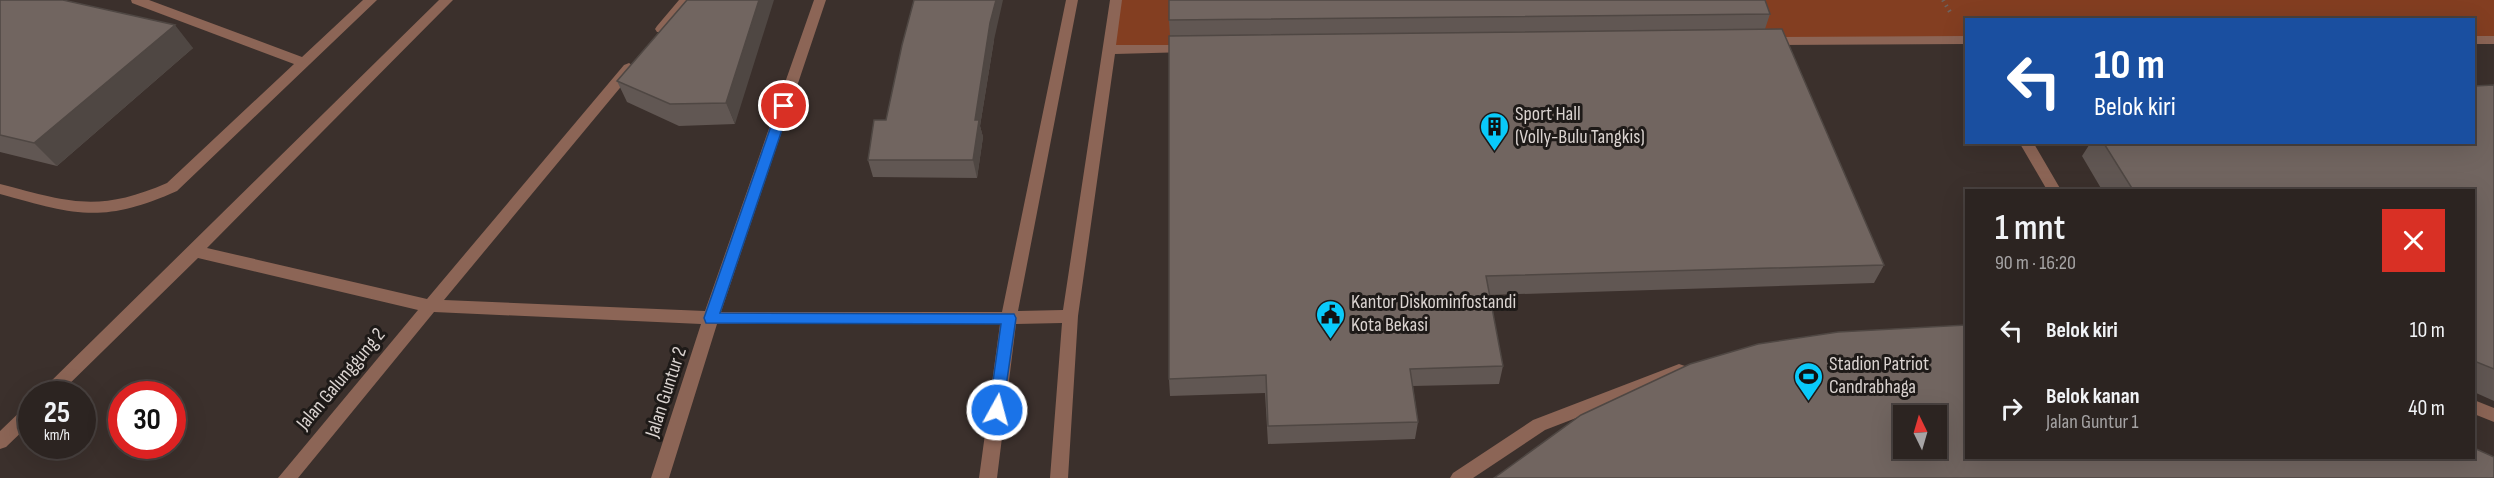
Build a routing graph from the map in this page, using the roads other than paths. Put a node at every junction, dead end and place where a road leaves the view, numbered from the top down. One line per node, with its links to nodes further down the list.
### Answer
1 (137, 0): 16 (street)
2 (371, 0): 16 (street)
3 (447, 0): 20 (street)
4 (686, 0): 8 (street)
5 (820, 0): 23 (street, Jalan Guntur 2)
6 (1072, 0): 24 (street)
7 (1116, 0): 14 (street)
8 (656, 36)
9 (2475, 40): 10 (street)
10 (2494, 40)
11 (1758, 41): 12 (street)
12 (1965, 41)
13 (1198, 48): 14 (street)
14 (1108, 50): 22 (street)
15 (641, 54): 21 (street, Jalan Galunggung 2)
16 (304, 63): 18 (street)
17 (2027, 144): 19 (street)
18 (0, 189)
19 (2053, 189)
20 (195, 251): 21 (street); 26 (street)
21 (429, 306): 23 (street); 31 (street, Jalan Galunggung 2)
22 (1070, 316): 24 (street); 34 (street)
23 (711, 318): 24 (street); 32 (street, Jalan Guntur 2)
24 (1009, 318): 33 (street)
25 (1700, 365): 35 (street)
26 (62, 381)
27 (2475, 407): 28 (street)
28 (2494, 415)
29 (18, 425): 30 (street)
30 (0, 442)
31 (287, 478)
32 (660, 478)
33 (988, 478)
34 (1059, 478)
35 (1459, 478)

